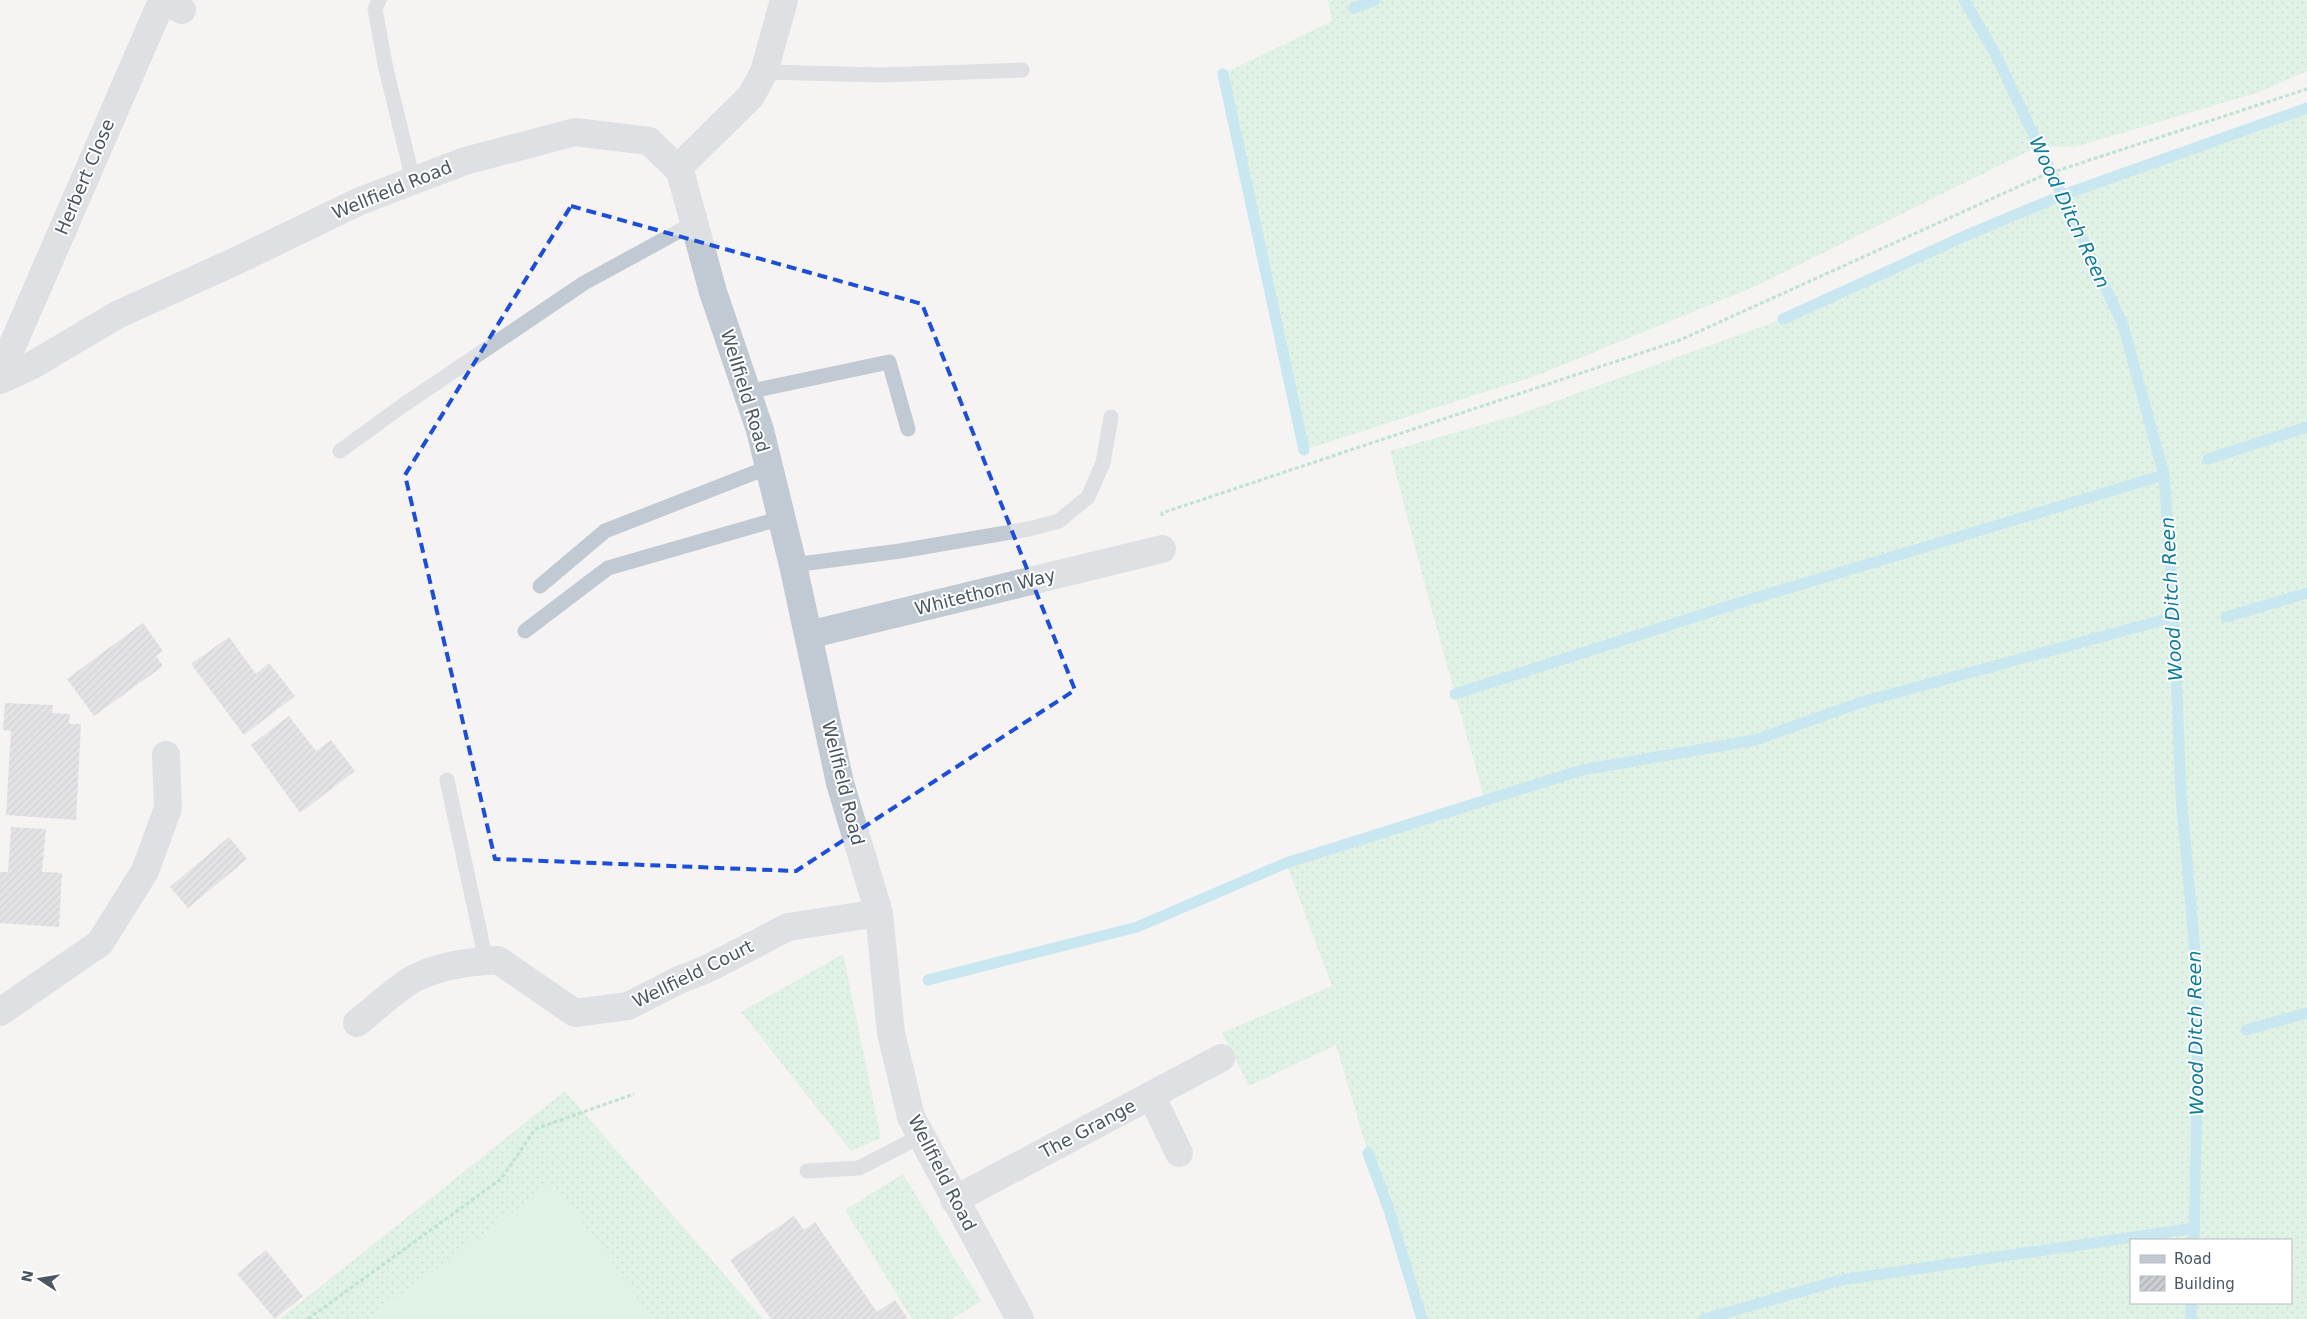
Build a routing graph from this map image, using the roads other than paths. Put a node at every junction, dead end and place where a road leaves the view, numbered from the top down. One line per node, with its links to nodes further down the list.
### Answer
1 (380, 0): 7 (lane)
2 (784, 0): 5 (street)
3 (182, 10): 9 (street, Herbert Close)
4 (1022, 70): 5 (lane)
5 (764, 72): 6 (street)
6 (678, 168): 7 (street, Wellfield Road); 8 (street, Wellfield Road)
7 (413, 180): 10 (street, Wellfield Road)
8 (694, 223): 11 (street, Wellfield Road); 14 (lane)
9 (0, 374)
10 (0, 380)
11 (747, 392): 13 (lane); 15 (street, Wellfield Road)
12 (1111, 417): 18 (lane)
13 (908, 429)
14 (340, 452)
15 (769, 467): 16 (street, Wellfield Road); 19 (lane)
16 (782, 518): 18 (street, Wellfield Road); 20 (lane)
17 (1162, 549): 21 (street, Whitethorn Way)
18 (793, 565): 21 (street, Wellfield Road)
19 (540, 586)
20 (526, 631)
21 (808, 635): 24 (street, Wellfield Road)
22 (166, 755): 26 (street)
23 (447, 780): 25 (lane)
24 (879, 912): 25 (street, Wellfield Court); 30 (street, Wellfield Road)
25 (486, 961): 27 (street, Wellfield Court)
26 (0, 1012)
27 (357, 1023)
28 (1221, 1058): 29 (street, The Grange)
29 (1151, 1095): 31 (street); 33 (street, The Grange)
30 (921, 1136): 32 (lane); 33 (street, Wellfield Road)
31 (1179, 1153)
32 (807, 1171)
33 (954, 1200): 34 (street, Wellfield Road)
34 (1020, 1319)

